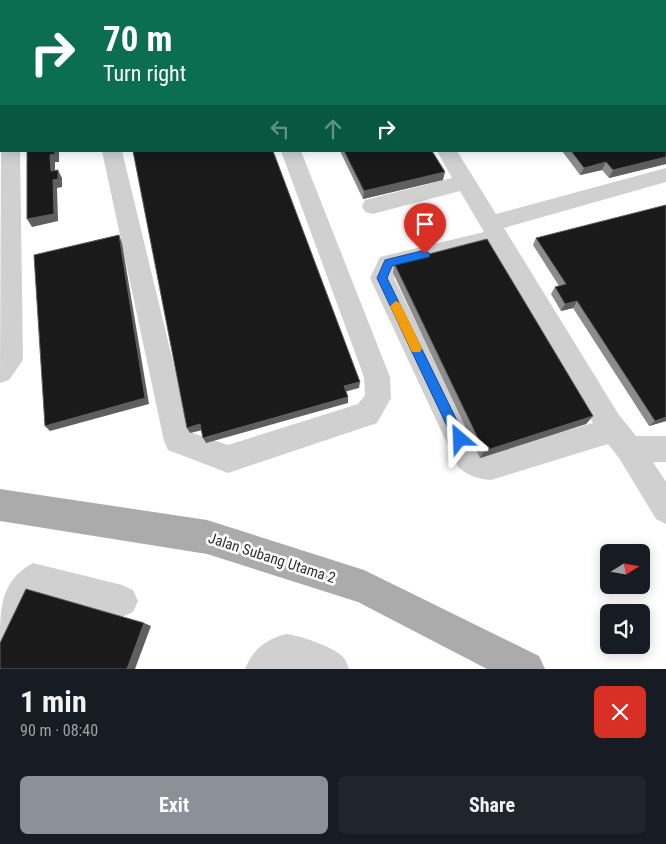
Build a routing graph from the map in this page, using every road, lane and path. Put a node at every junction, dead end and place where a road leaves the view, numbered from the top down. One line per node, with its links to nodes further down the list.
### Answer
1 (10, 152): 9 (street)
2 (112, 152): 3 (street)
3 (291, 152)
4 (448, 152): 6 (street)
5 (666, 176): 8 (street)
6 (465, 182): 7 (street); 8 (street)
7 (373, 206)
8 (495, 230): 10 (street); 10 (street)
9 (0, 372)
10 (621, 439): 11 (street); 13 (street)
11 (666, 449)
12 (0, 506): 18 (main road, Jalan Subang Utama 2)
13 (666, 509)
14 (122, 601): 15 (street)
15 (0, 630)
16 (262, 669): 17 (street)
17 (332, 669)
18 (526, 669)

